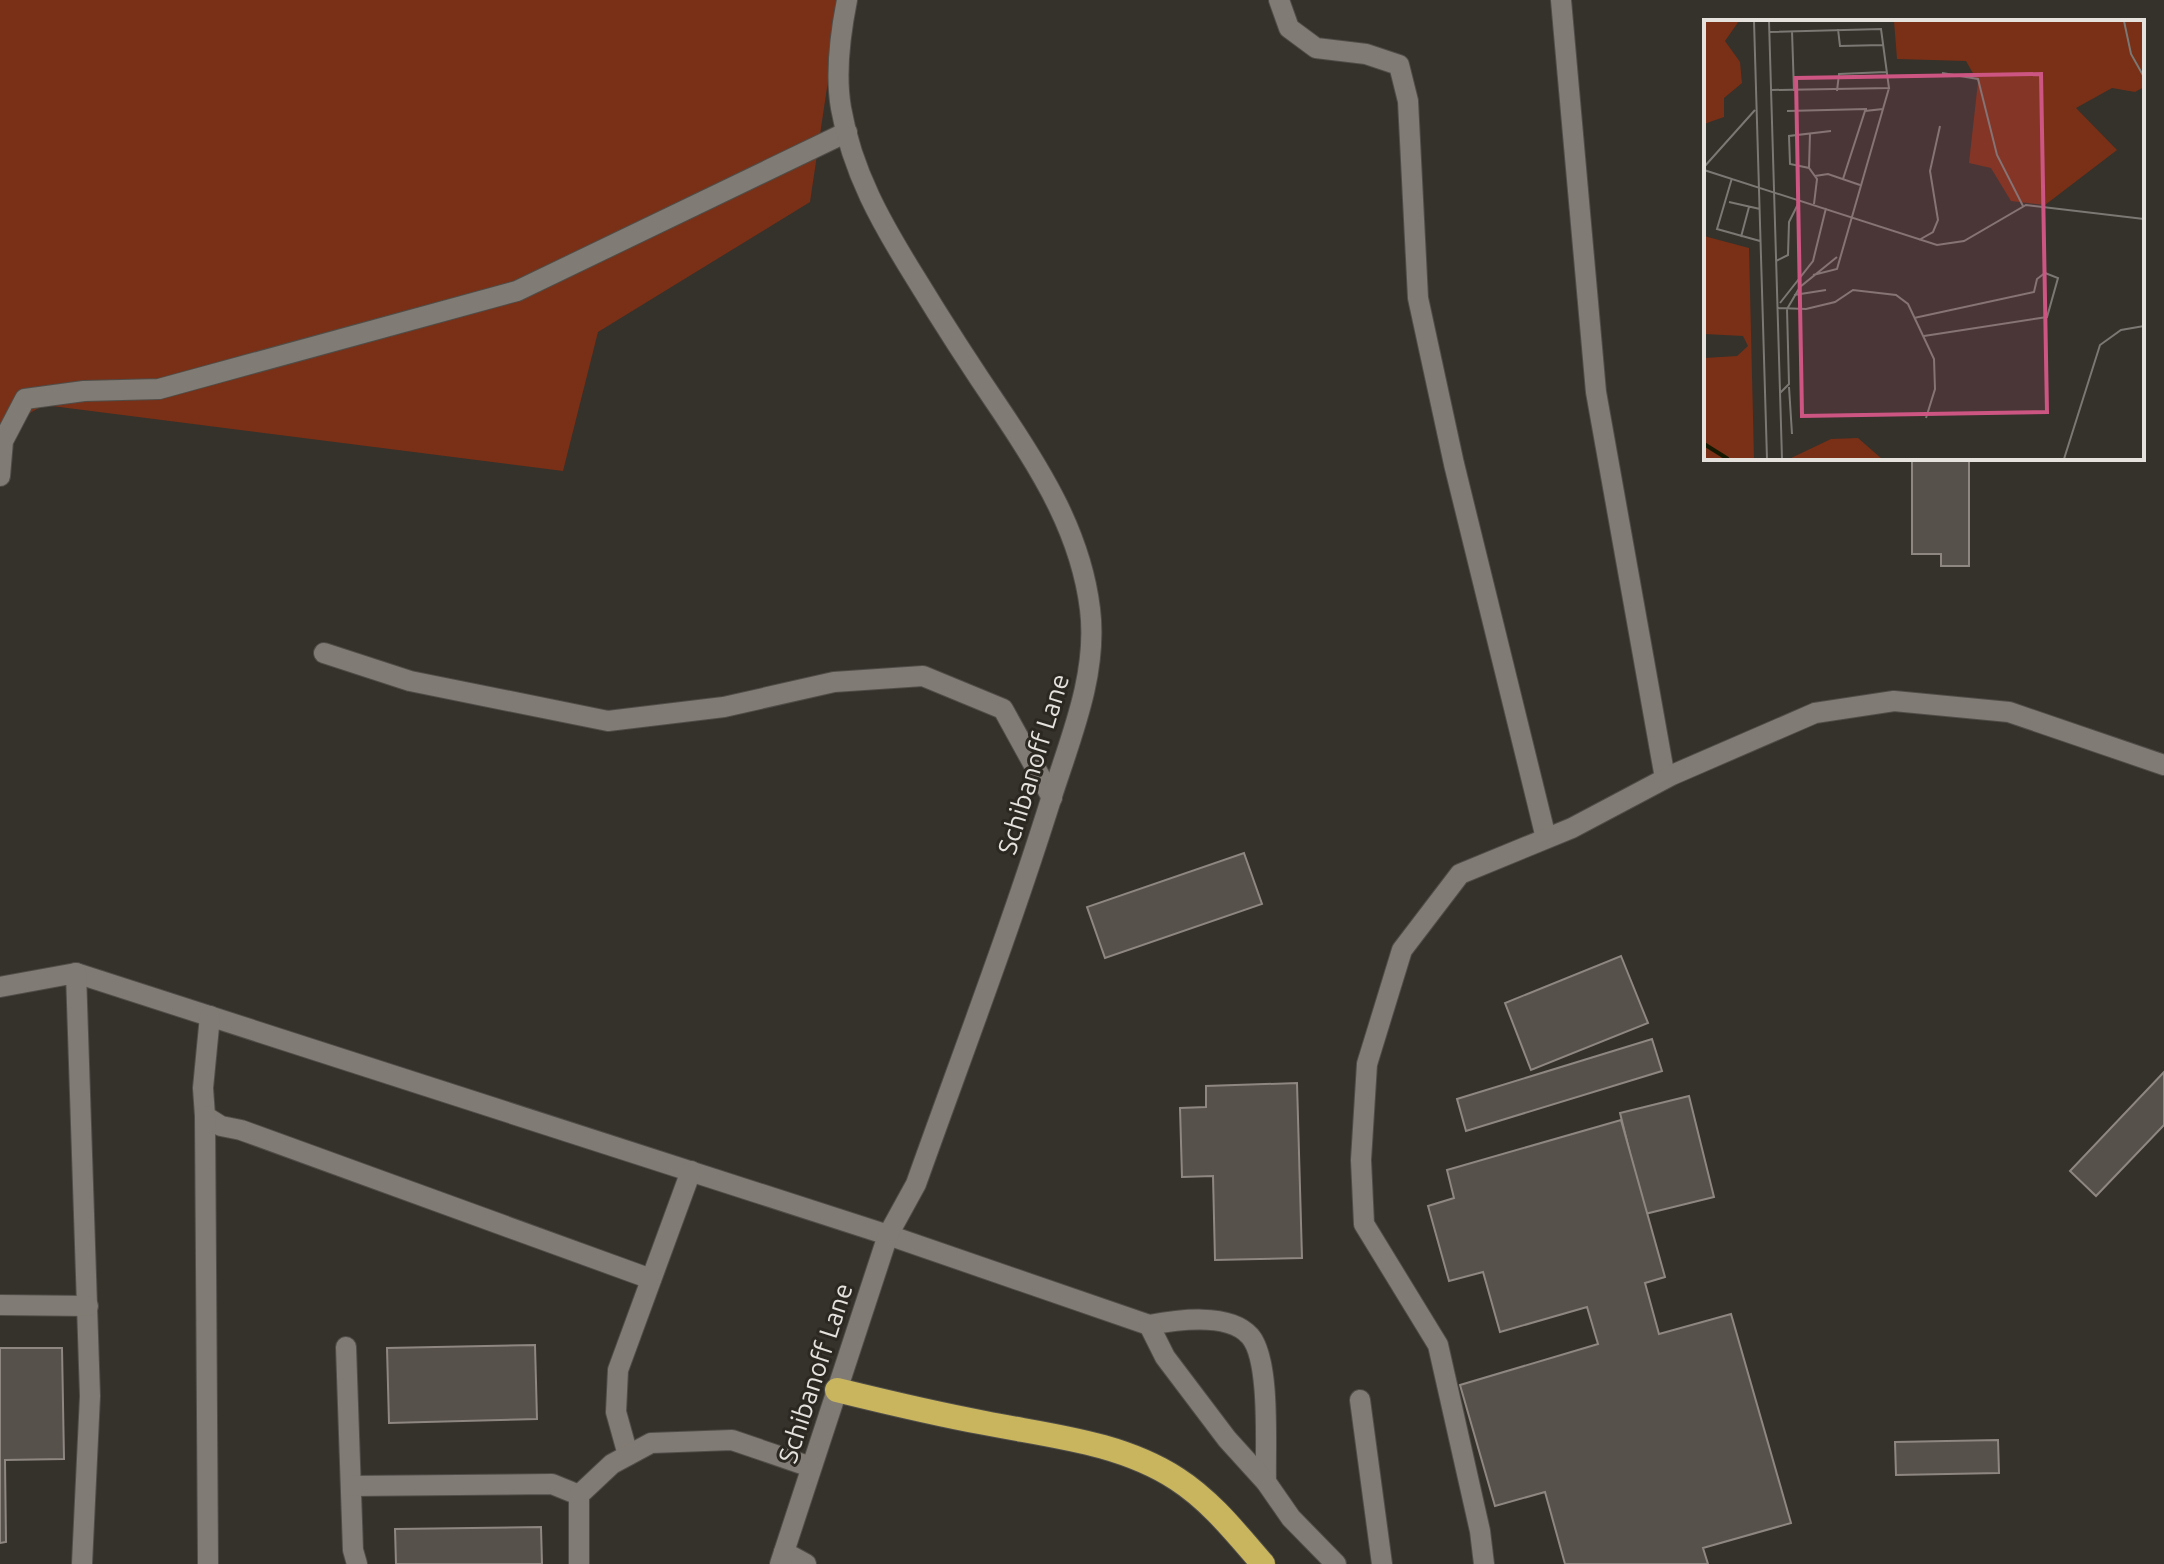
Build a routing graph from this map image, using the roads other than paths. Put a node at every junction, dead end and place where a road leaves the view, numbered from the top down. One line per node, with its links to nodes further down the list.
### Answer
1 (847, 0): 4 (street, Schibanoff Lane)
2 (1279, 0): 10 (street)
3 (1561, 0): 8 (street)
4 (847, 132): 5 (street); 9 (street, Schibanoff Lane)
5 (0, 476)
6 (324, 653): 9 (street)
7 (2164, 765): 8 (street)
8 (1665, 778): 10 (street)
9 (1052, 798): 16 (street, Schibanoff Lane)
10 (1546, 838): 38 (street)
11 (76, 973): 12 (street); 13 (street); 19 (street)
12 (0, 987)
13 (210, 1016): 14 (street); 15 (street)
14 (205, 1116): 17 (street); 31 (street)
15 (691, 1171): 16 (street); 17 (street)
16 (888, 1235): 20 (street); 22 (street, Schibanoff Lane)
17 (651, 1279): 24 (street)
18 (0, 1305): 19 (street)
19 (88, 1306): 30 (street)
20 (1149, 1325): 26 (street); 26 (street)
21 (346, 1347): 27 (street)
22 (837, 1390): 25 (street, Schibanoff Lane); 35 (highway)
23 (1360, 1400): 37 (street)
24 (628, 1455): 25 (street); 28 (street)
25 (811, 1467): 29 (street, Schibanoff Lane)
26 (1266, 1482): 36 (street)
27 (351, 1486): 28 (street); 32 (street)
28 (579, 1495): 33 (street)
29 (782, 1558): 34 (street)
30 (82, 1564)
31 (208, 1564)
32 (357, 1564)
33 (579, 1564)
34 (806, 1564)
35 (1263, 1564)
36 (1336, 1564)
37 (1382, 1564)
38 (1484, 1564)

